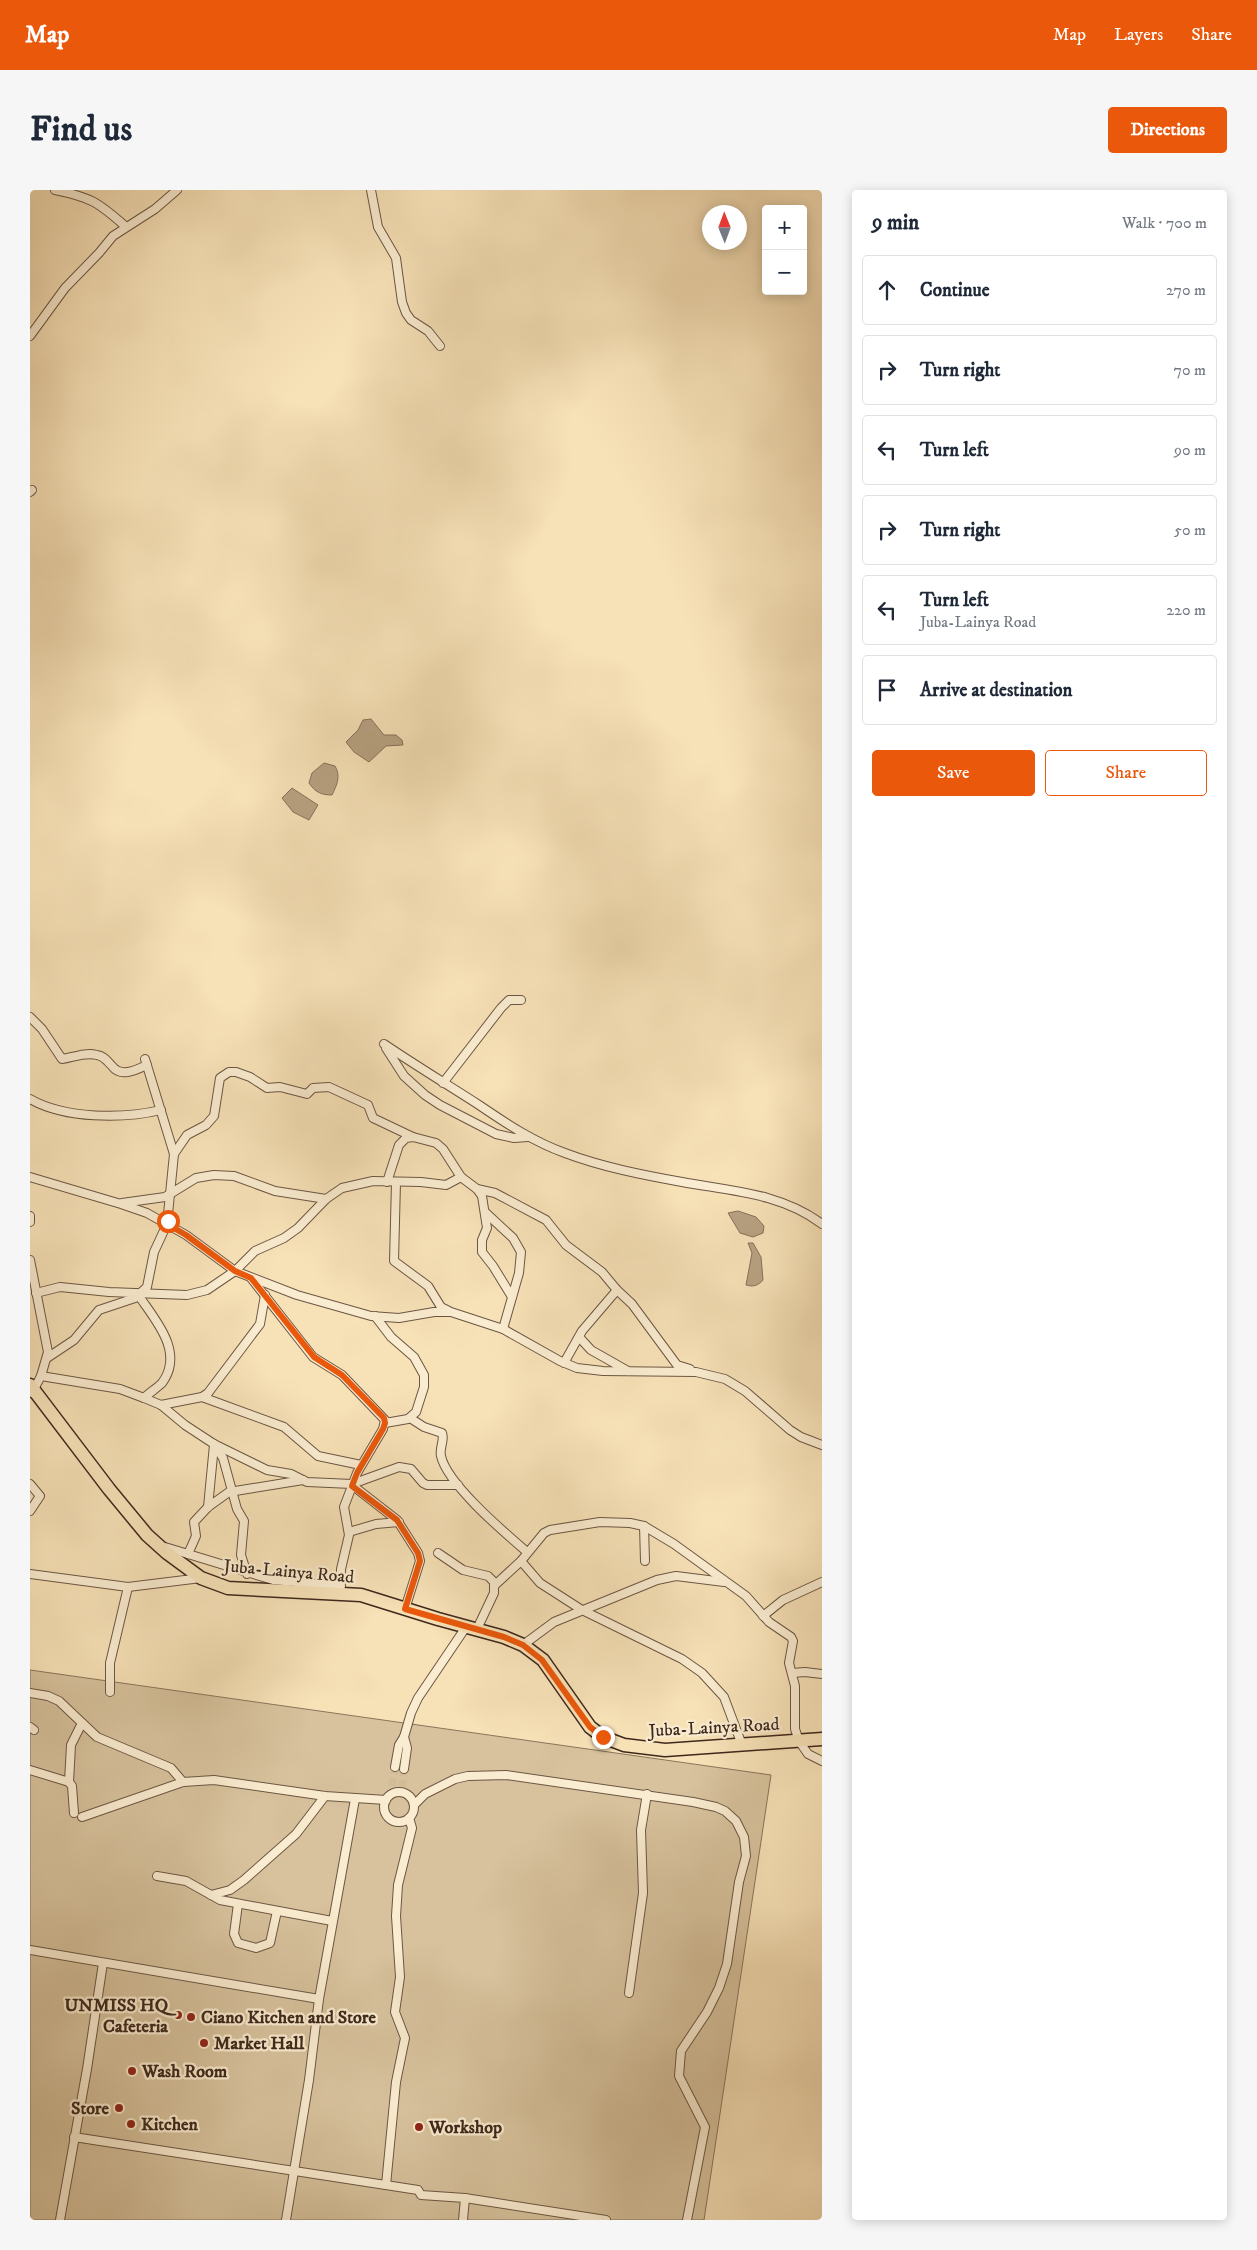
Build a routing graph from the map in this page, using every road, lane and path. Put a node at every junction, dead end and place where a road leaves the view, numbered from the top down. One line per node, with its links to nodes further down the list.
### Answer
1 (55, 190): 4 (street)
2 (177, 190): 4 (street)
3 (371, 190): 6 (street)
4 (125, 226): 5 (street)
5 (30, 336)
6 (440, 346)
7 (521, 1000): 9 (street)
8 (30, 1017): 11 (street)
9 (443, 1083): 13 (street); 13 (street)
10 (30, 1099): 11 (street)
11 (161, 1110): 14 (street)
12 (413, 1137): 14 (street); 16 (street); 17 (street)
13 (528, 1137): 27 (street)
14 (174, 1154): 20 (street)
15 (30, 1177): 22 (street)
16 (461, 1177): 18 (street); 19 (street)
17 (386, 1182): 18 (street); 21 (street)
18 (396, 1182): 37 (street)
19 (477, 1189): 23 (street); 32 (street)
20 (171, 1193): 21 (street); 22 (street); 26 (street)
21 (326, 1198): 29 (street)
22 (121, 1204): 26 (street)
23 (486, 1213): 36 (street); 36 (street)
24 (30, 1216): 25 (street)
25 (30, 1222)
26 (167, 1224): 29 (street); 34 (street)
27 (822, 1224)
28 (30, 1260): 30 (street)
29 (235, 1271): 31 (street); 34 (street)
30 (31, 1274): 33 (street)
31 (251, 1278): 35 (street); 38 (street)
32 (617, 1290): 40 (street); 44 (street)
33 (36, 1293): 34 (street); 41 (street)
34 (141, 1294): 41 (street); 48 (street)
35 (265, 1295): 47 (street); 51 (street)
36 (512, 1297): 39 (street)
37 (451, 1312): 38 (street); 39 (street)
38 (375, 1316): 50 (street)
39 (503, 1330): 42 (street)
40 (579, 1337): 42 (street); 43 (street)
41 (47, 1358): 45 (street)
42 (564, 1363): 43 (street)
43 (630, 1372): 44 (street)
44 (696, 1372): 53 (street)
45 (41, 1376): 46 (street); 48 (street)
46 (32, 1390): 65 (main road, Juba-Lainya Road)
47 (202, 1397): 49 (street); 54 (street)
48 (144, 1398): 49 (street)
49 (161, 1405): 52 (street)
50 (410, 1418): 51 (street); 58 (street)
51 (385, 1423): 54 (street)
52 (214, 1444): 55 (street); 59 (street); 60 (street)
53 (822, 1445)
54 (361, 1466): 57 (street)
55 (303, 1480): 57 (street); 59 (street)
56 (30, 1484): 61 (street)
57 (352, 1485): 58 (street); 62 (street); 64 (street)
58 (458, 1485): 66 (street)
59 (232, 1491): 60 (street); 72 (street)
60 (208, 1507): 68 (street)
61 (30, 1510)
62 (399, 1522): 64 (street); 79 (street)
63 (644, 1526): 66 (street); 70 (street); 74 (street)
64 (349, 1532): 78 (street)
65 (158, 1544): 68 (street); 73 (main road, Juba-Lainya Road)
66 (528, 1552): 69 (street)
67 (438, 1553): 76 (street)
68 (188, 1554): 72 (street)
69 (521, 1561): 76 (street); 80 (street)
70 (645, 1561)
71 (30, 1574): 77 (street)
72 (248, 1574): 78 (street)
73 (201, 1578): 77 (street); 78 (main road, Juba-Lainya Road)
74 (726, 1582): 80 (street); 81 (street)
75 (822, 1582): 81 (street)
76 (495, 1585): 82 (street)
77 (128, 1587): 86 (street)
78 (341, 1589): 79 (main road, Juba-Lainya Road)
79 (405, 1609): 82 (main road, Juba-Lainya Road)
80 (582, 1610): 83 (street); 92 (street)
81 (763, 1616): 84 (street)
82 (472, 1628): 83 (main road, Juba-Lainya Road); 89 (street)
83 (523, 1645): 92 (main road, Juba-Lainya Road)
84 (792, 1673): 85 (street); 91 (street)
85 (822, 1674)
86 (110, 1692)
87 (30, 1693): 88 (street)
88 (82, 1723): 97 (street); 98 (street)
89 (404, 1737): 94 (street); 95 (street)
90 (822, 1739): 91 (main road, Juba-Lainya Road)
91 (799, 1741): 92 (main road, Juba-Lainya Road); 93 (street)
92 (742, 1745)
93 (822, 1761)
94 (395, 1768)
95 (404, 1769)
96 (30, 1770): 97 (street)
97 (69, 1782): 105 (street)
98 (183, 1782): 101 (street); 106 (street)
99 (392, 1786): 103 (street)
100 (647, 1794): 104 (street); 115 (street); 125 (street)
101 (325, 1796): 102 (street); 109 (street)
102 (355, 1799): 103 (street); 112 (street)
103 (387, 1799): 104 (street); 107 (street)
104 (414, 1805): 107 (street)
105 (74, 1813)
106 (82, 1817)
107 (409, 1818): 119 (street)
108 (157, 1876): 109 (street)
109 (211, 1896): 110 (street)
110 (238, 1904): 111 (street); 111 (street)
111 (277, 1911): 112 (street)
112 (332, 1921): 116 (street)
113 (30, 1950): 114 (street)
114 (102, 1962): 116 (street); 117 (street)
115 (629, 1993)
116 (319, 1998): 118 (street)
117 (74, 2137): 118 (street); 121 (street)
118 (294, 2171): 119 (street); 122 (street)
119 (386, 2186): 120 (street)
120 (465, 2198): 123 (street); 124 (street)
121 (60, 2220)
122 (286, 2220)
123 (463, 2220)
124 (606, 2220)
125 (687, 2220)

